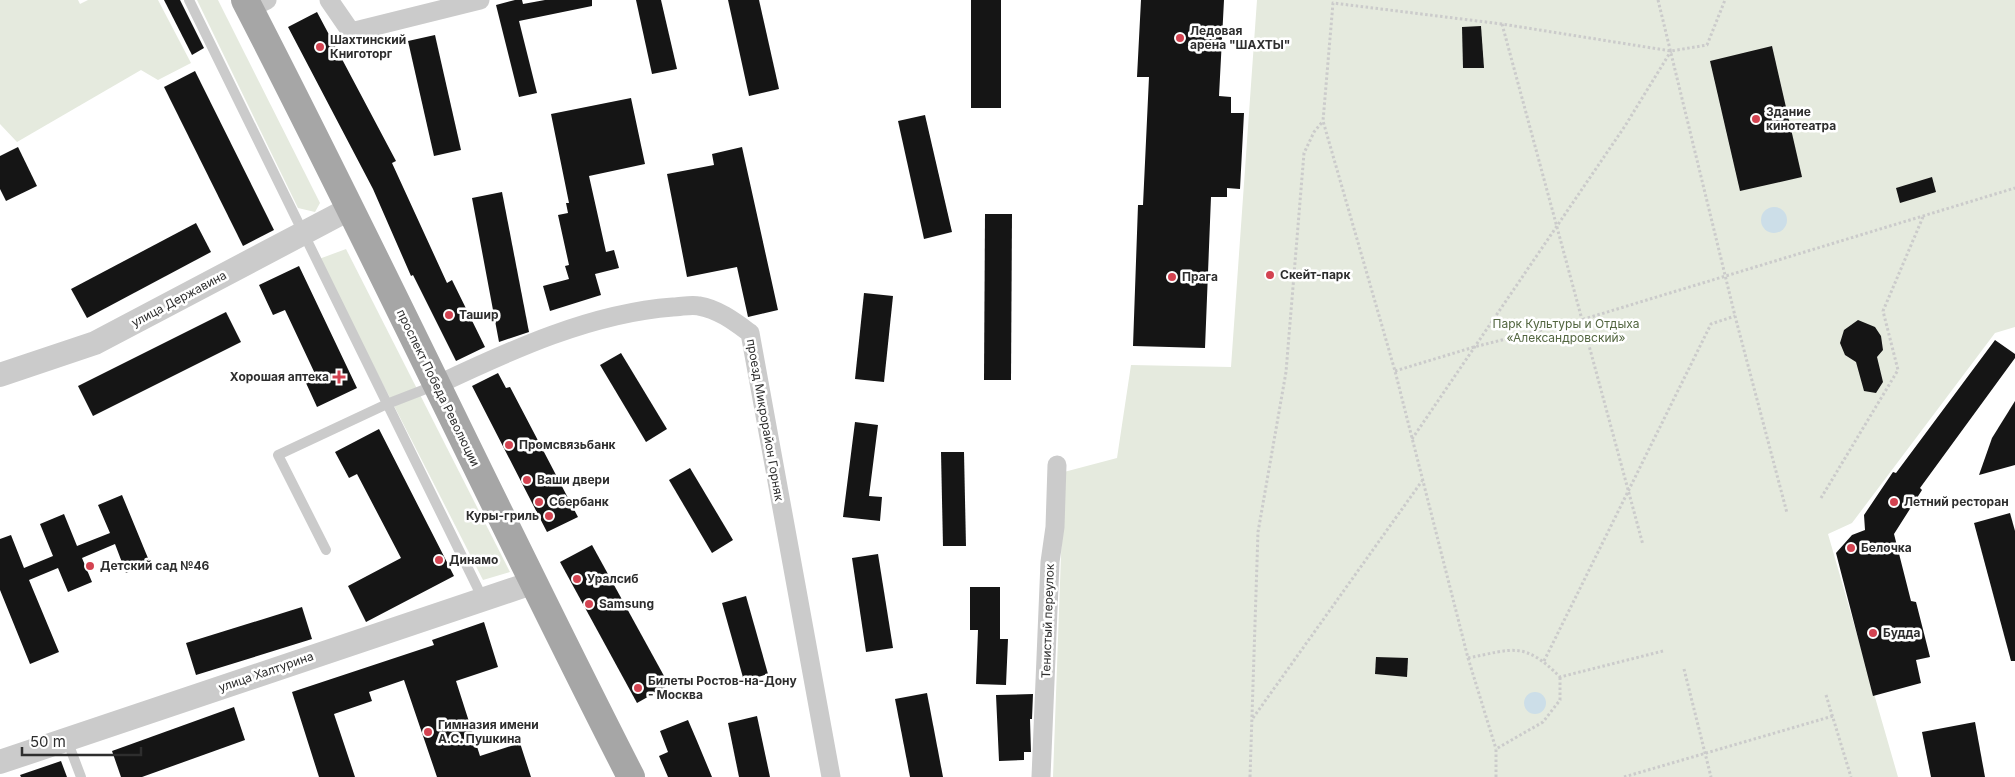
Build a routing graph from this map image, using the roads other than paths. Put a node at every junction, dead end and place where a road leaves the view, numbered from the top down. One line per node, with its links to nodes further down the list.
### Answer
1 (189, 0): 6 (lane)
2 (329, 0): 3 (street)
3 (480, 0)
4 (254, 3): 5 (main road, проспект Победа Революции)
5 (351, 208): 6 (street, улица Державина); 8 (main road, проспект Победа Революции)
6 (302, 234): 7 (street, улица Державина); 9 (lane)
7 (0, 375)
8 (437, 385): 9 (lane); 12 (main road, проспект Победа Революции); 18 (street, проезд Микрорайон Горняк)
9 (387, 404): 11 (lane); 13 (lane)
10 (1057, 464): 19 (street, Тенистый переулок)
11 (326, 550)
12 (532, 583): 13 (street, улица Халтурина); 17 (main road, проспект Победа Революции)
13 (483, 599): 14 (street, улица Халтурина)
14 (67, 739): 15 (street, улица Халтурина); 16 (lane)
15 (0, 762)
16 (81, 777)
17 (631, 777)
18 (830, 777)
19 (1041, 777)

